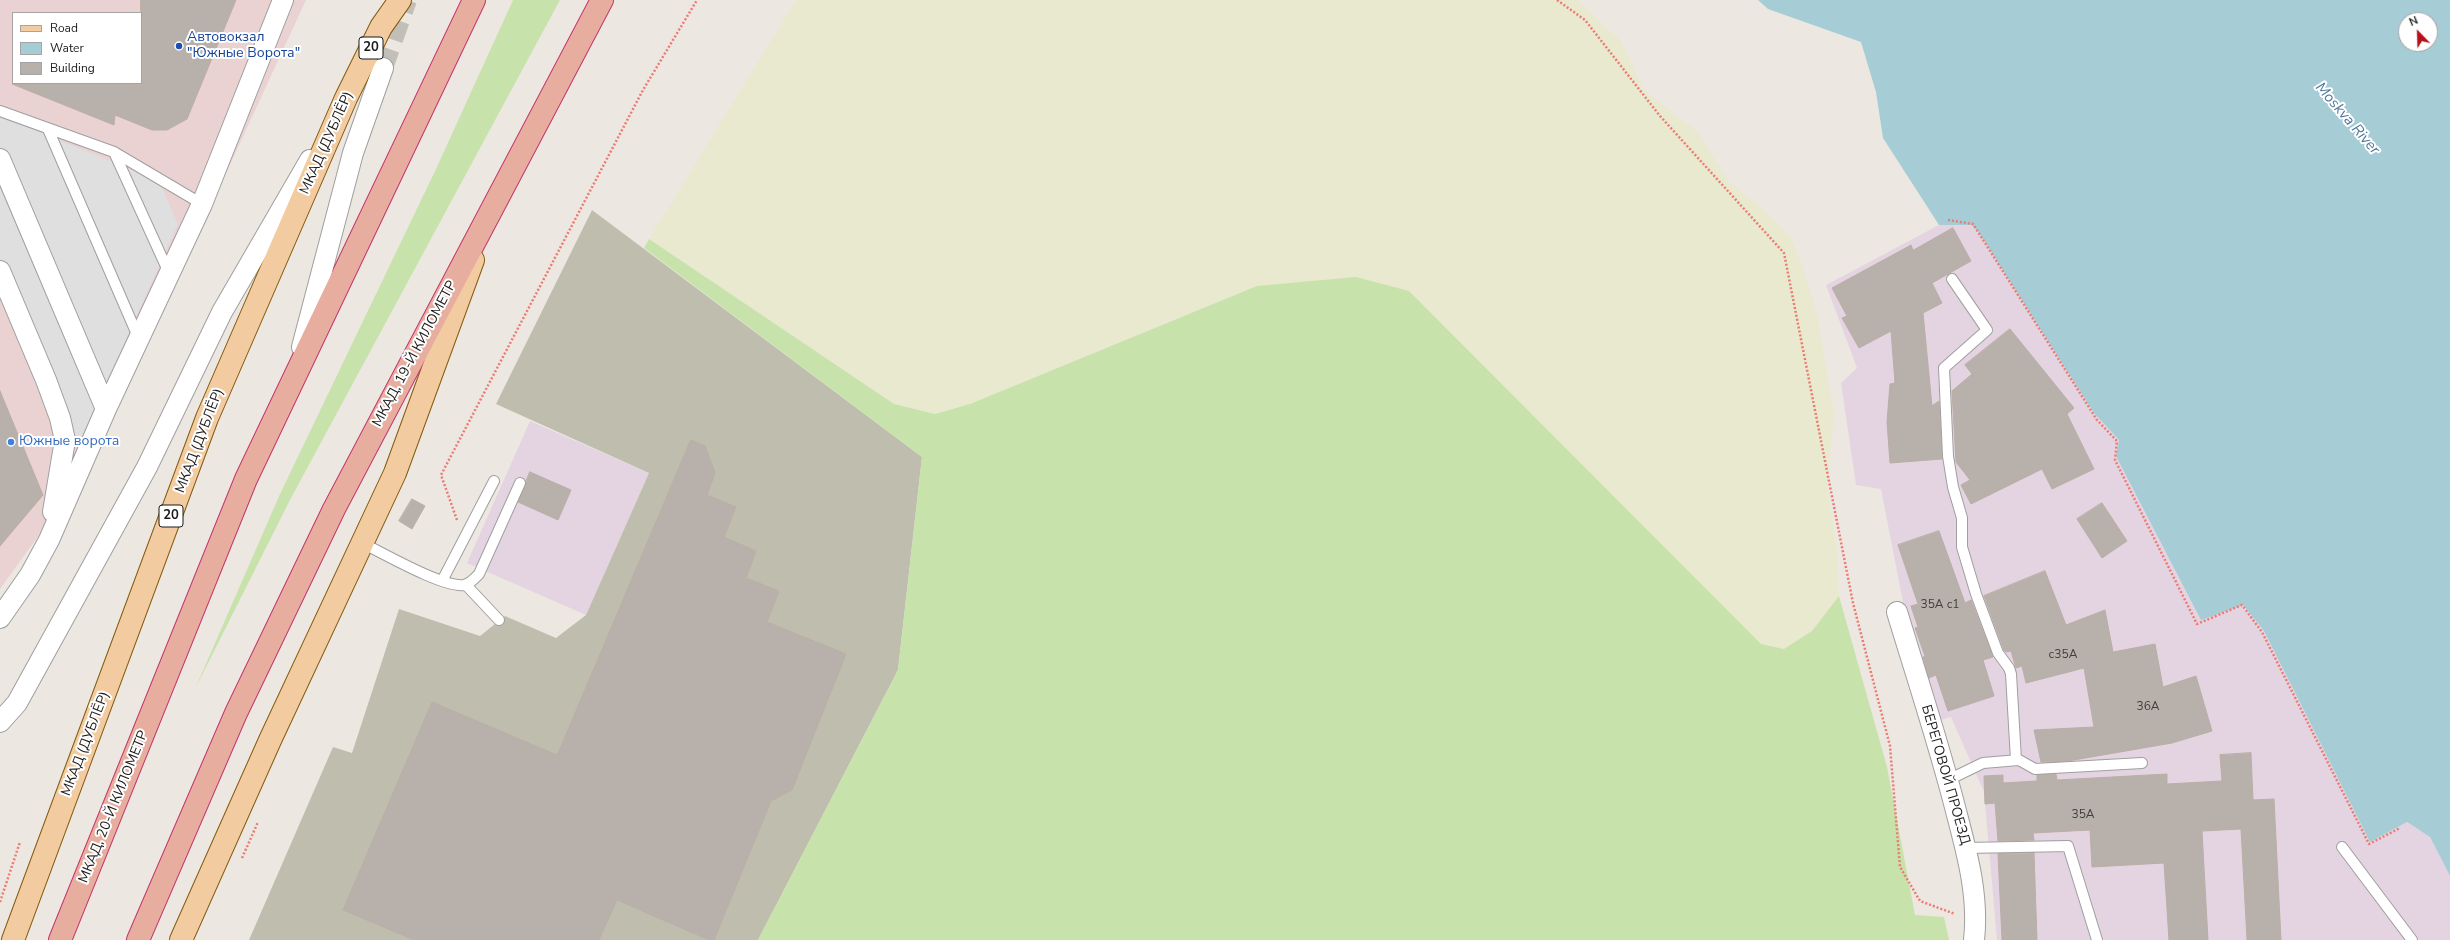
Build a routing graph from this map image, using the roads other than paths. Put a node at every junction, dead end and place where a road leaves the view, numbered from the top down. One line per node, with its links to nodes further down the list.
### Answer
1 (283, 0): 12 (street)
2 (400, 0): 6 (main road, МКАД (ДУБЛЁР) / 20)
3 (474, 0): 17 (highway)
4 (602, 0): 11 (highway, МКАД, 19-Й КИЛОМЕТР)
5 (382, 68): 17 (street)
6 (346, 98): 29 (street); 36 (main road, МКАД (ДУБЛЁР) / 20)
7 (0, 110): 8 (lane)
8 (48, 129): 9 (lane); 16 (lane)
9 (114, 152): 12 (lane); 14 (lane)
10 (0, 159): 18 (street)
11 (494, 203): 22 (main road); 38 (highway, МКАД, 19-Й КИЛОМЕТР)
12 (202, 204): 14 (street)
13 (0, 271): 21 (street)
14 (170, 275): 16 (street)
15 (1952, 279): 30 (lane)
16 (139, 339): 18 (street)
17 (294, 379): 37 (highway, МКАД, 20-Й КИЛОМЕТР)
18 (106, 409): 21 (street)
19 (494, 481): 23 (lane)
20 (520, 483): 24 (lane)
21 (49, 540): 25 (street)
22 (362, 543): 23 (lane); 39 (main road)
23 (442, 581): 24 (lane)
24 (466, 585): 28 (lane)
25 (6, 607): 27 (street)
26 (1897, 612): 32 (street, БЕРЕГОВОЙ ПРОЕЗД)
27 (0, 618)
28 (499, 620)
29 (0, 722)
30 (2016, 760): 31 (lane); 32 (lane)
31 (2142, 763)
32 (1948, 780): 34 (street, БЕРЕГОВОЙ ПРОЕЗД)
33 (2342, 847): 41 (lane)
34 (1966, 848): 35 (street, БЕРЕГОВОЙ ПРОЕЗД); 40 (lane)
35 (1975, 931)
36 (13, 940)
37 (60, 940)
38 (138, 940)
39 (181, 940)
40 (2097, 940)
41 (2412, 940)

